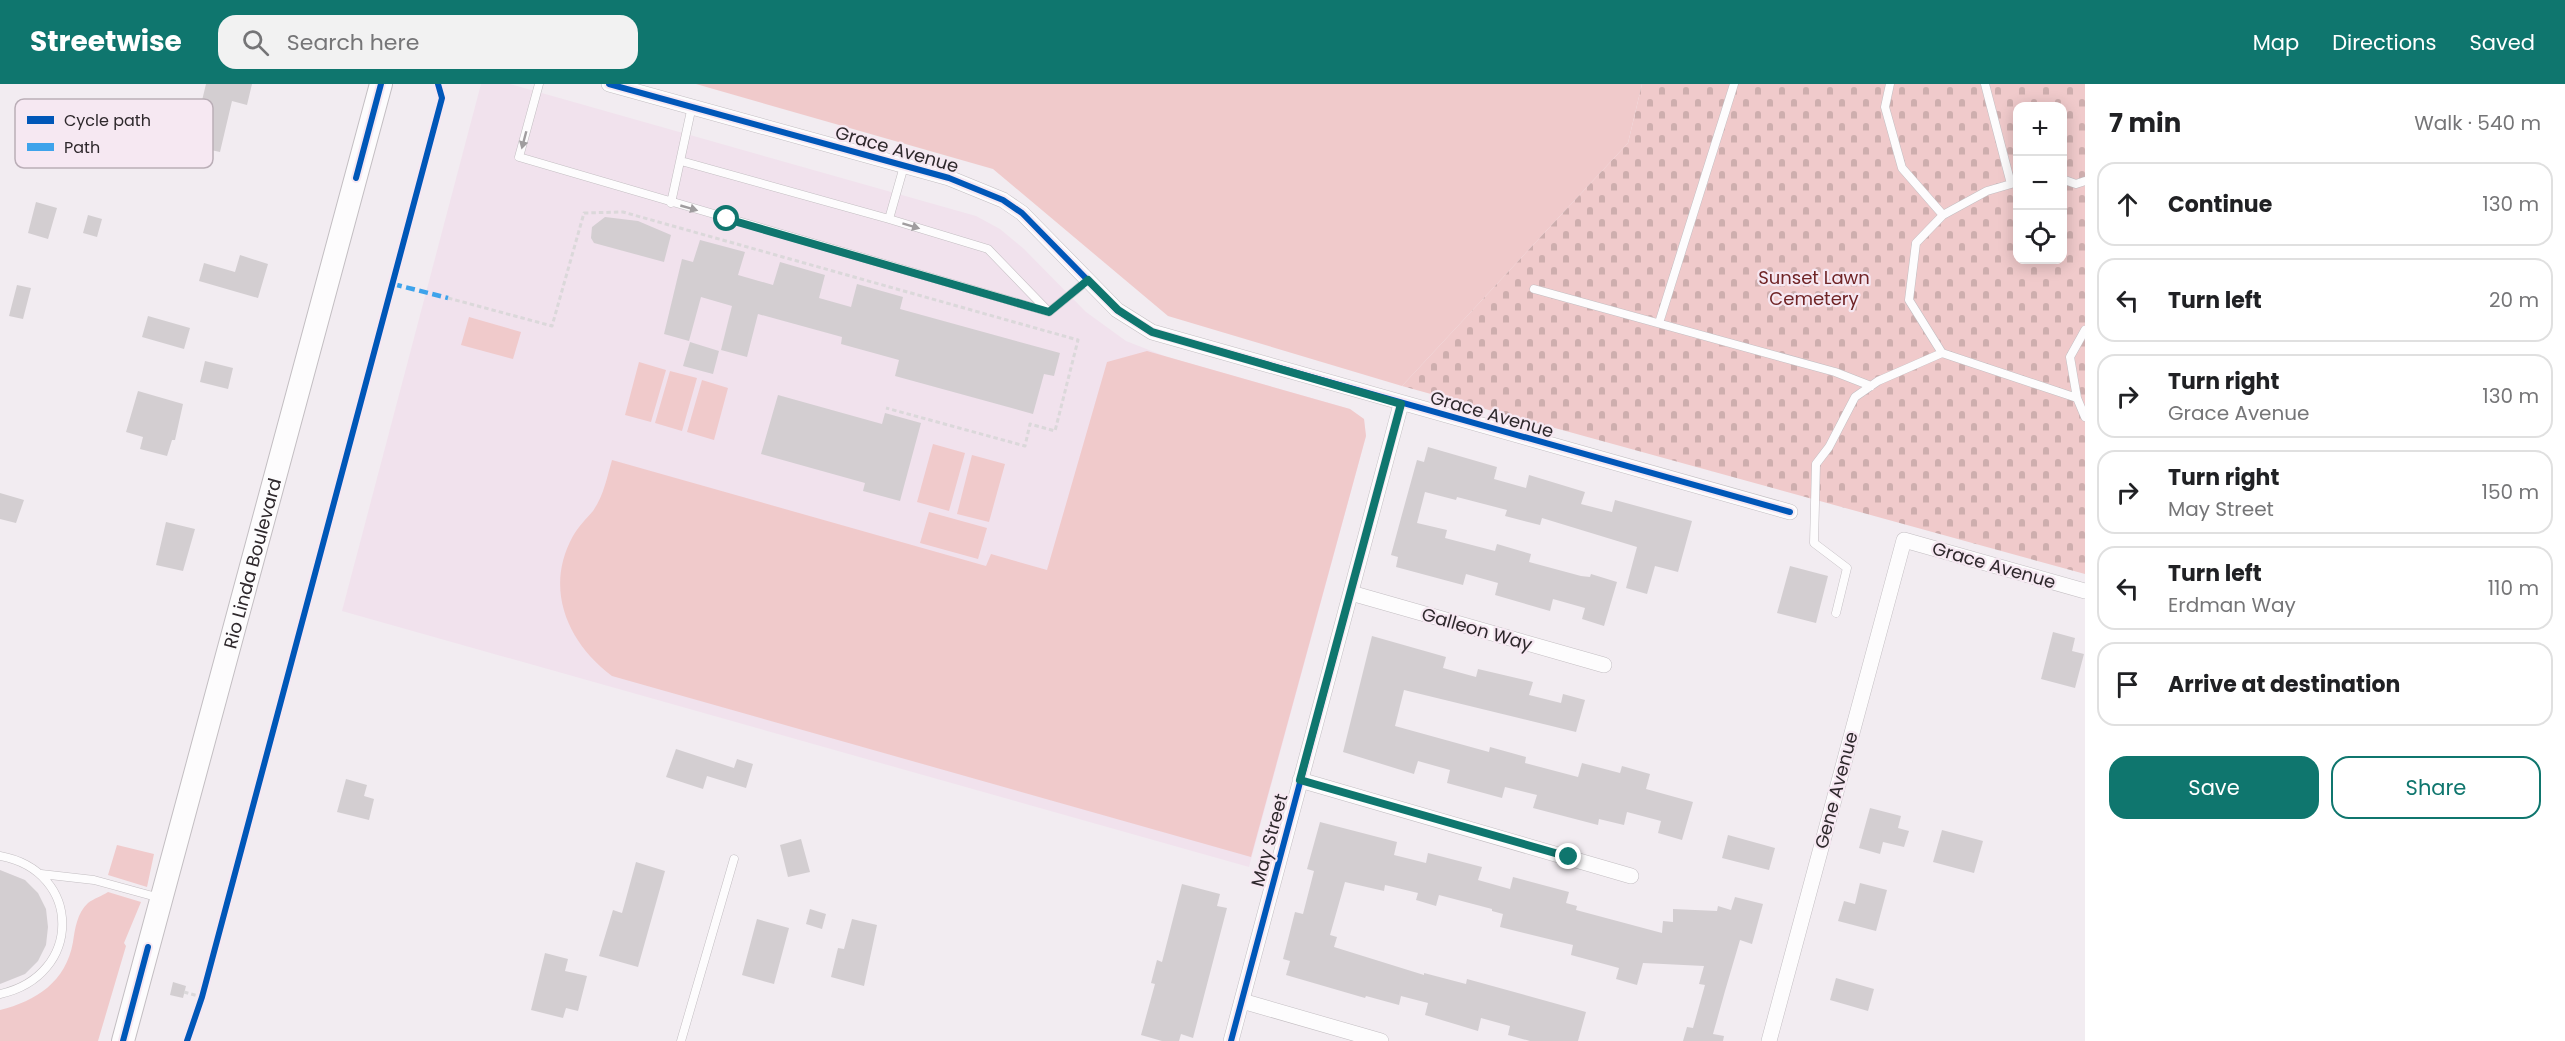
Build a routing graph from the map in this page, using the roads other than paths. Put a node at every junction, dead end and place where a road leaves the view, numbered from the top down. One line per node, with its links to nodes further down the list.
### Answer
1 (381, 84): 38 (main road, Rio Linda Boulevard)
2 (539, 84): 14 (lane, one-way to 14)
3 (609, 84): 7 (street, Grace Avenue)
4 (1734, 84): 20 (lane)
5 (1890, 84): 15 (lane)
6 (1985, 84): 10 (lane)
7 (692, 106): 8 (lane); 9 (street, Grace Avenue)
8 (681, 161): 14 (lane); 16 (lane)
9 (904, 165): 16 (lane); 17 (street, Grace Avenue)
10 (2013, 180)
11 (2067, 181): 12 (lane)
12 (2085, 182)
13 (2013, 183): 15 (lane)
14 (671, 203): 19 (lane, one-way to 19)
15 (1943, 215): 22 (lane)
16 (889, 219): 19 (lane, one-way to 19)
17 (1088, 280): 19 (lane); 25 (street, Grace Avenue)
18 (1534, 289): 20 (lane)
19 (1049, 312)
20 (1659, 323): 23 (lane)
21 (2085, 330): 24 (lane)
22 (1942, 353): 23 (lane); 24 (lane)
23 (1871, 386): 31 (lane)
24 (2077, 398): 26 (lane)
25 (1401, 404): 27 (street, Grace Avenue); 30 (street, May Street)
26 (2085, 417)
27 (1790, 512)
28 (1904, 540): 29 (street, Grace Avenue); 45 (street, Gene Avenue)
29 (2085, 591)
30 (1351, 593): 32 (street, Galleon Way); 33 (street, May Street)
31 (1836, 613)
32 (1604, 665)
33 (1300, 780): 37 (street); 40 (street, May Street)
34 (0, 856): 36 (lane)
35 (734, 859): 42 (lane)
36 (41, 874): 38 (lane); 39 (lane)
37 (1631, 876)
38 (161, 898): 41 (main road, Rio Linda Boulevard)
39 (0, 994)
40 (1242, 1001): 43 (street, May Street); 44 (street)
41 (123, 1041)
42 (681, 1041)
43 (1231, 1041)
44 (1381, 1041)
45 (1769, 1041)

